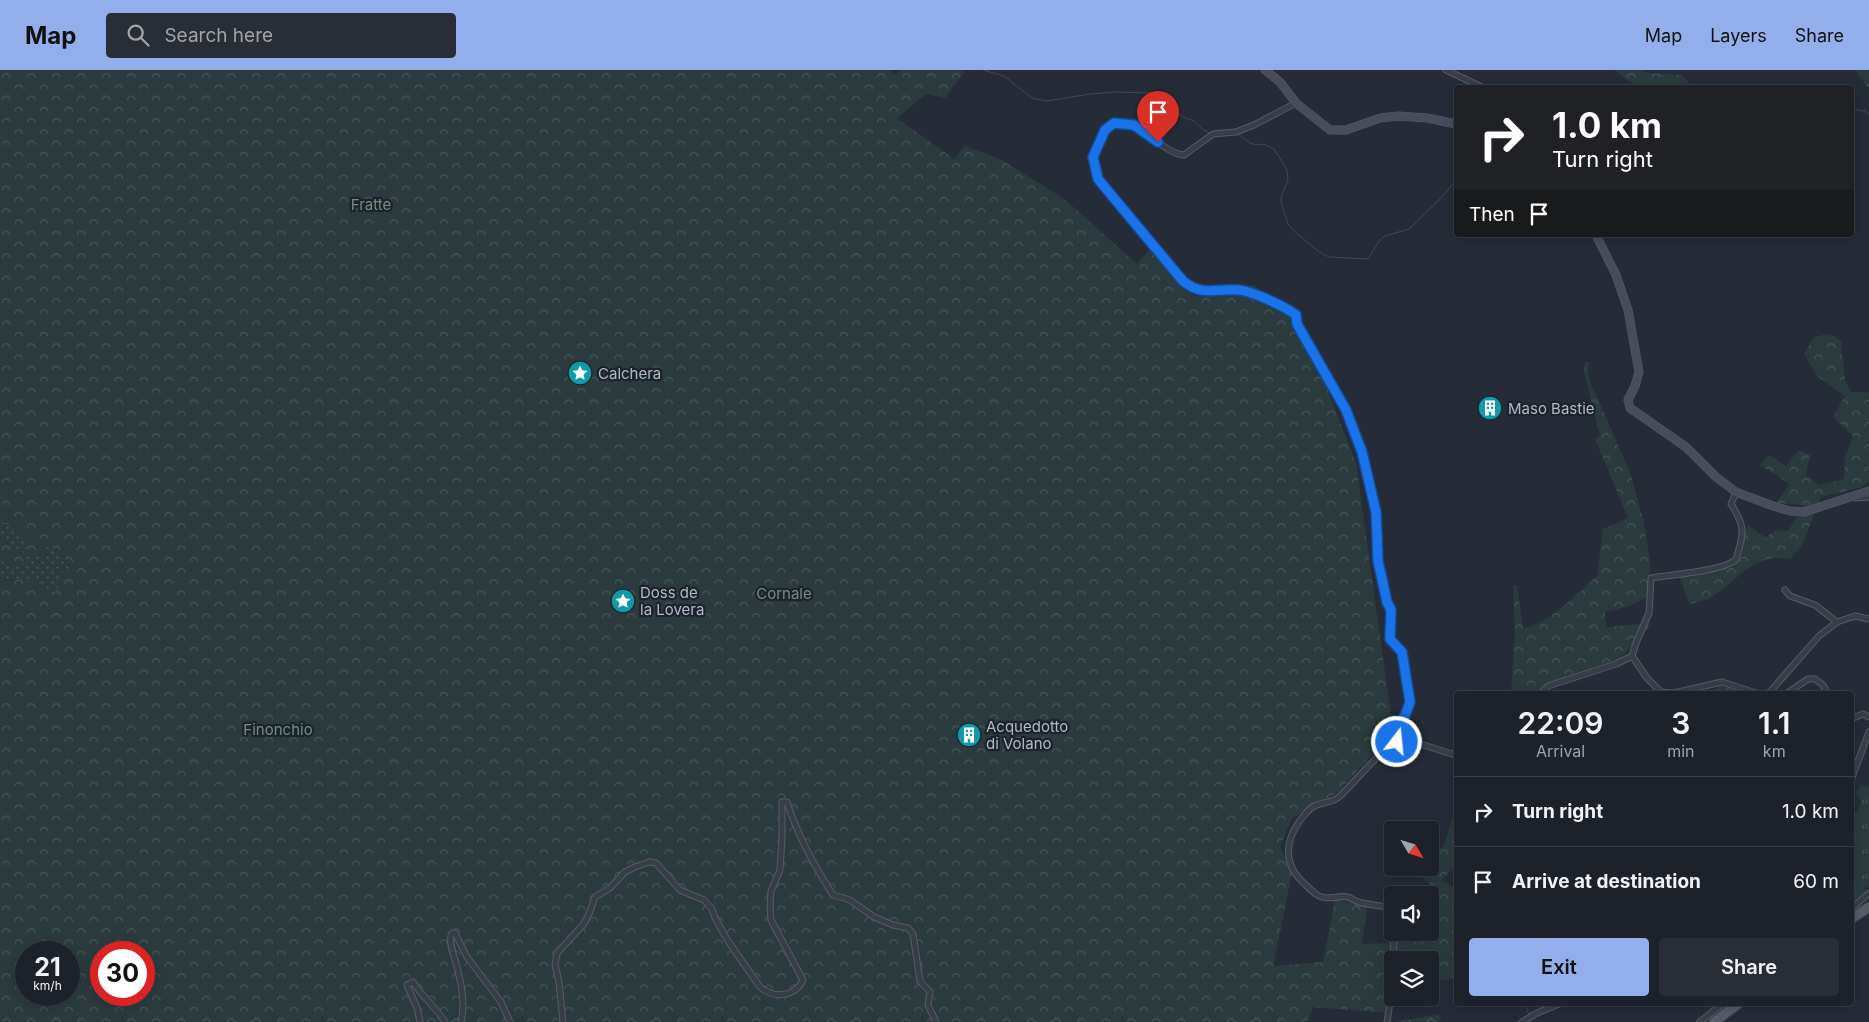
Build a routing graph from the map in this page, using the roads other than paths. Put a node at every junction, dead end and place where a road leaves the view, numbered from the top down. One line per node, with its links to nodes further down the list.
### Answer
1 (1265, 70): 4 (street)
2 (1446, 70): 3 (street)
3 (1478, 85)
4 (1296, 103): 5 (street); 25 (street)
5 (1454, 124)
6 (1597, 237): 8 (street)
7 (1869, 491): 9 (street)
8 (1736, 492): 9 (street); 14 (street)
9 (1849, 497): 10 (street)
10 (1869, 497)
11 (1785, 590): 13 (street)
12 (1869, 619): 13 (street)
13 (1837, 622): 19 (street)
14 (1632, 656): 15 (street); 16 (street)
15 (1543, 691)
16 (1660, 691)
17 (1683, 691): 18 (street)
18 (1749, 691)
19 (1771, 691)
20 (1791, 691): 21 (street)
21 (1826, 691)
22 (1869, 717): 23 (street)
23 (1854, 718)
24 (1869, 732): 27 (street)
25 (1397, 742): 26 (street); 30 (street)
26 (1454, 753)
27 (1854, 772)
28 (1869, 893): 29 (street)
29 (1854, 906)
30 (1384, 907)
31 (1867, 908): 32 (street); 33 (main road)
32 (1854, 912)
33 (1854, 917)
34 (1390, 1006): 44 (street)
35 (1554, 1006): 45 (street)
36 (1720, 1006): 46 (street)
37 (1735, 1006): 47 (main road)
38 (420, 1022): 39 (street)
39 (445, 1022)
40 (461, 1022): 41 (street)
41 (510, 1022)
42 (563, 1022): 43 (street)
43 (936, 1022)
44 (1387, 1022)
45 (1522, 1022)
46 (1700, 1022)
47 (1714, 1022)

